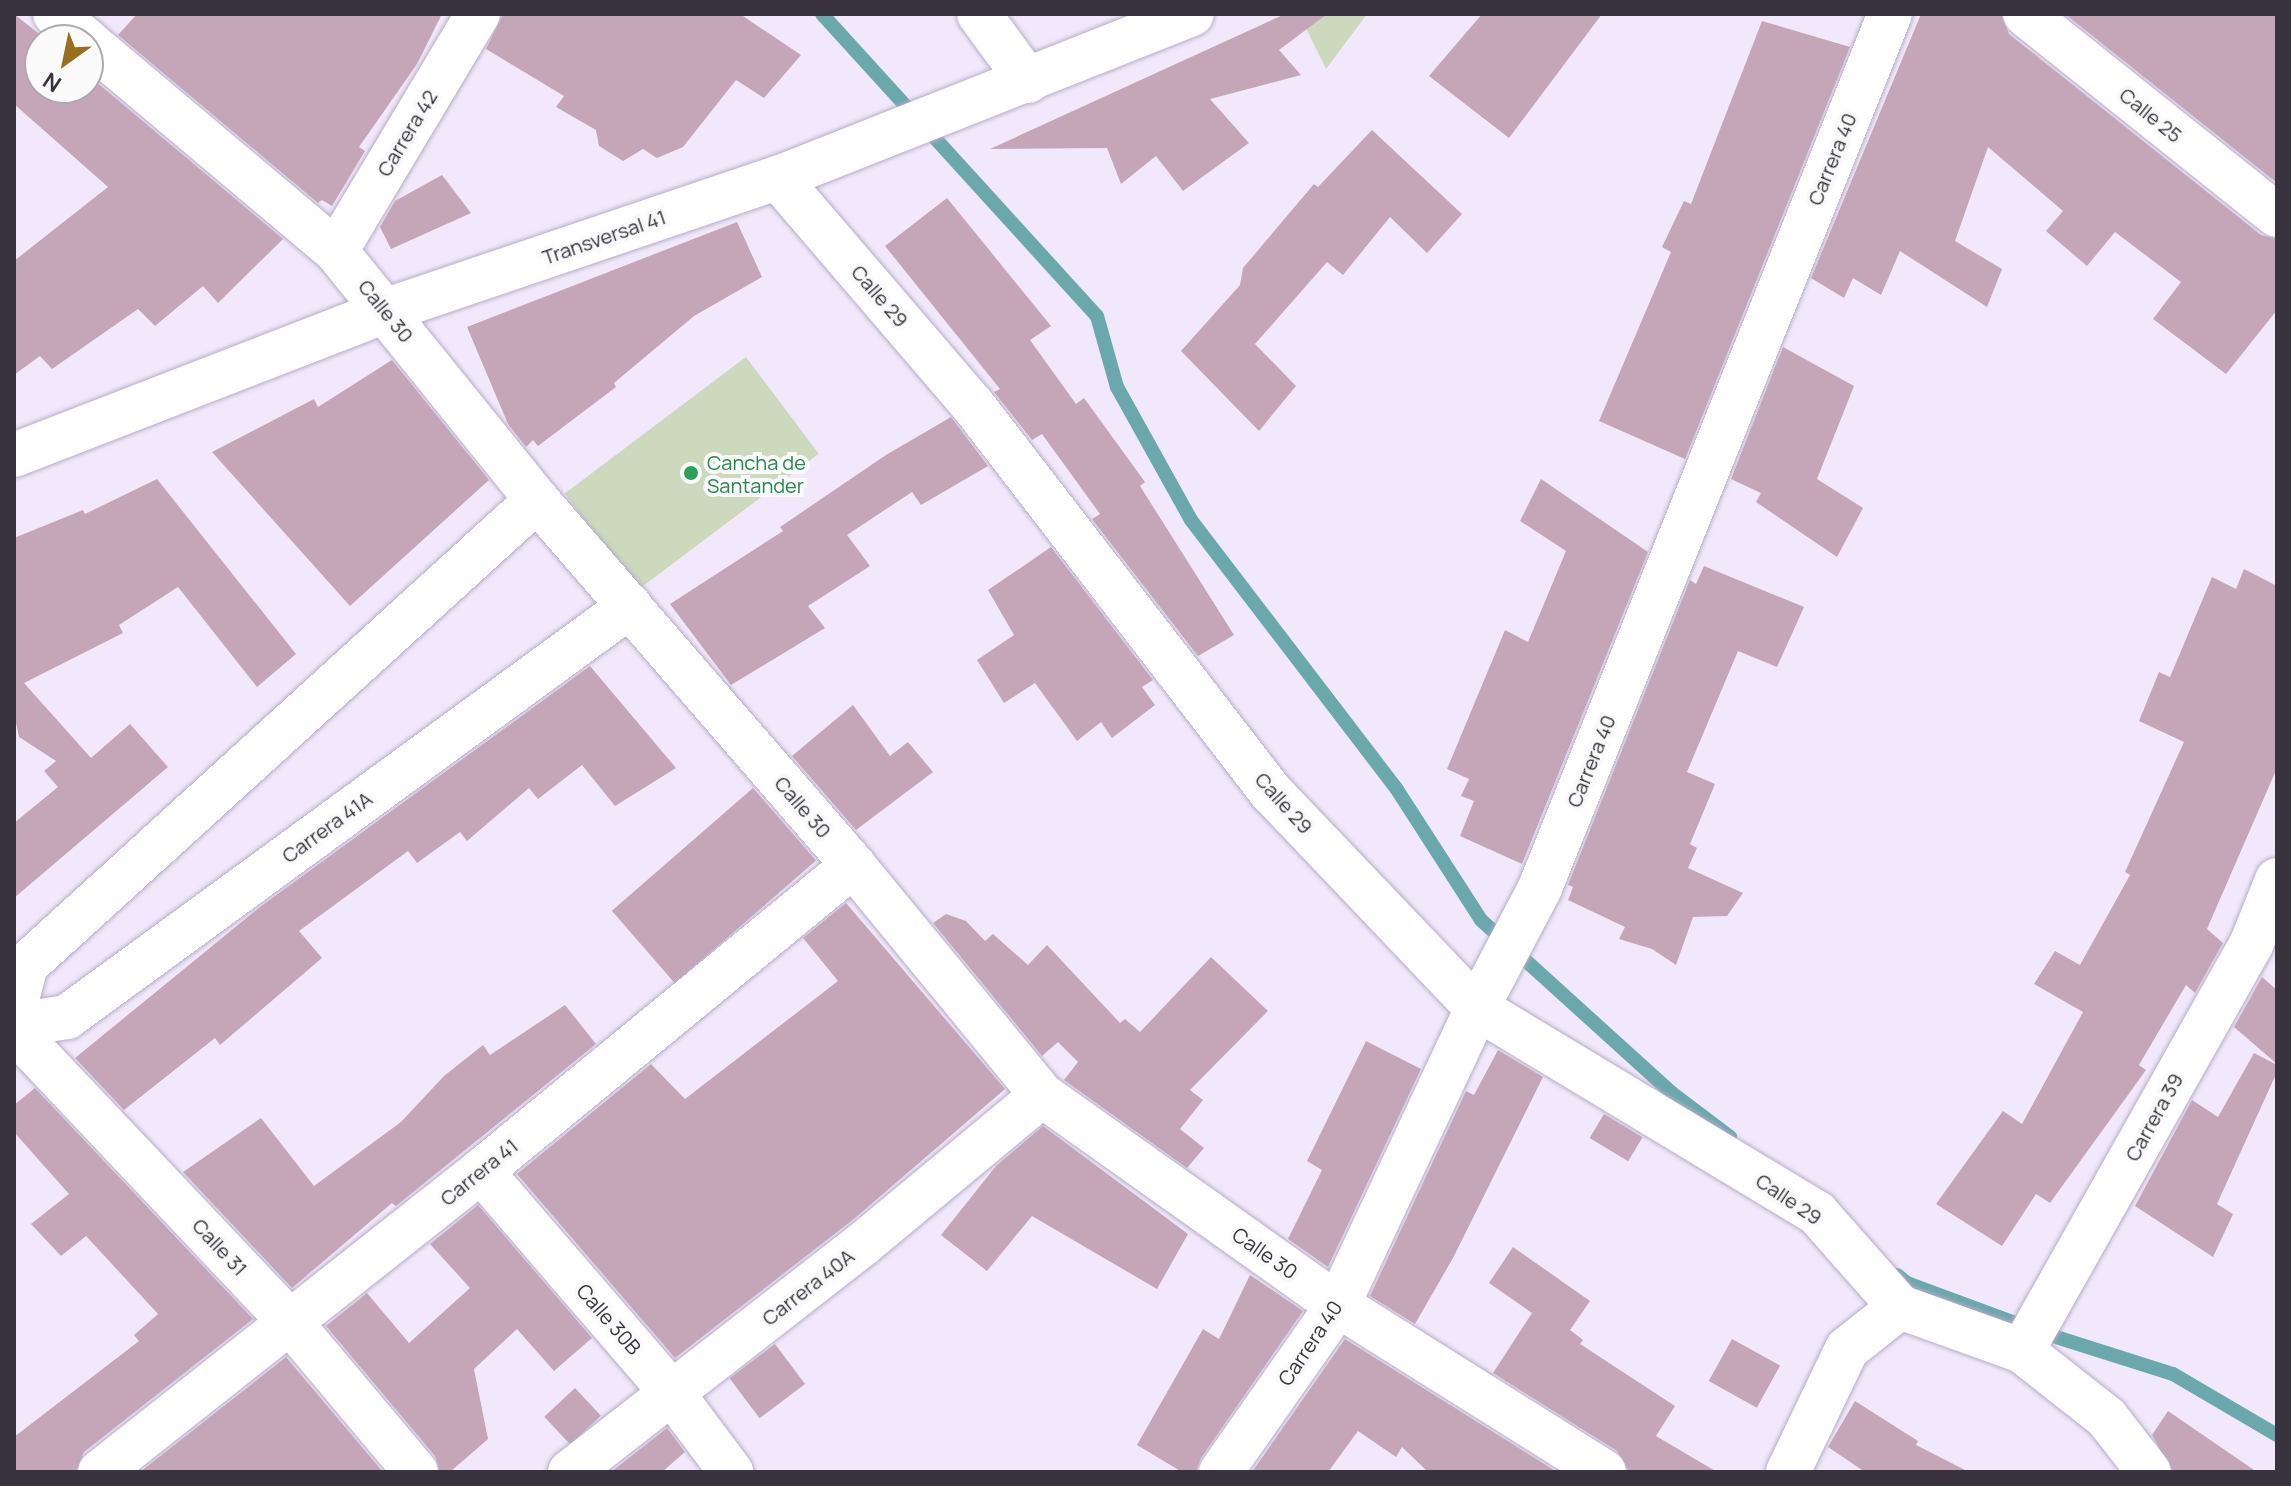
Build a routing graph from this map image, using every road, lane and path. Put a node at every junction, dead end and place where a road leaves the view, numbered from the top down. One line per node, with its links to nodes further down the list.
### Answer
1 (478, 14): 10 (street, Carrera 42)
2 (979, 14): 7 (street)
3 (1192, 14): 7 (street, Transversal 41)
4 (1890, 14): 18 (street, Carrera 40)
5 (2025, 14): 9 (street, Calle 25)
6 (104, 55): 10 (street, Calle 30)
7 (1028, 81): 8 (street, Transversal 41)
8 (778, 178): 11 (street, Transversal 41); 18 (street, Calle 29)
9 (2277, 215)
10 (336, 251): 11 (street, Calle 30)
11 (387, 310): 12 (street, Transversal 41); 13 (street, Calle 30)
12 (14, 455)
13 (537, 500): 14 (street, Calle 30); 19 (street)
14 (630, 606): 15 (street, Calle 30); 20 (street, Carrera 41A)
15 (853, 865): 21 (street, Calle 30); 22 (street, Carrera 41)
16 (2277, 880): 17 (street, Carrera 39)
17 (2264, 957): 26 (street, Carrera 39)
18 (1482, 1000): 23 (street, Carrera 40); 24 (street, Calle 29)
19 (14, 1011)
20 (14, 1028): 25 (street, Calle 31)
21 (1042, 1095): 23 (street, Calle 30); 27 (street, Carrera 40A)
22 (481, 1171): 25 (street, Carrera 41); 27 (street, Calle 30B)
23 (1338, 1305): 32 (street, Carrera 40); 33 (street, Calle 30)
24 (1900, 1307): 26 (street); 34 (street)
25 (290, 1322): 28 (street, Carrera 41); 29 (street, Calle 31)
26 (2022, 1351): 35 (street)
27 (672, 1393): 30 (street, Carrera 40A); 31 (street, Calle 30B)
28 (100, 1472)
29 (416, 1472)
30 (570, 1472)
31 (731, 1472)
32 (1221, 1472)
33 (1604, 1472)
34 (1788, 1472)
35 (2149, 1472)

